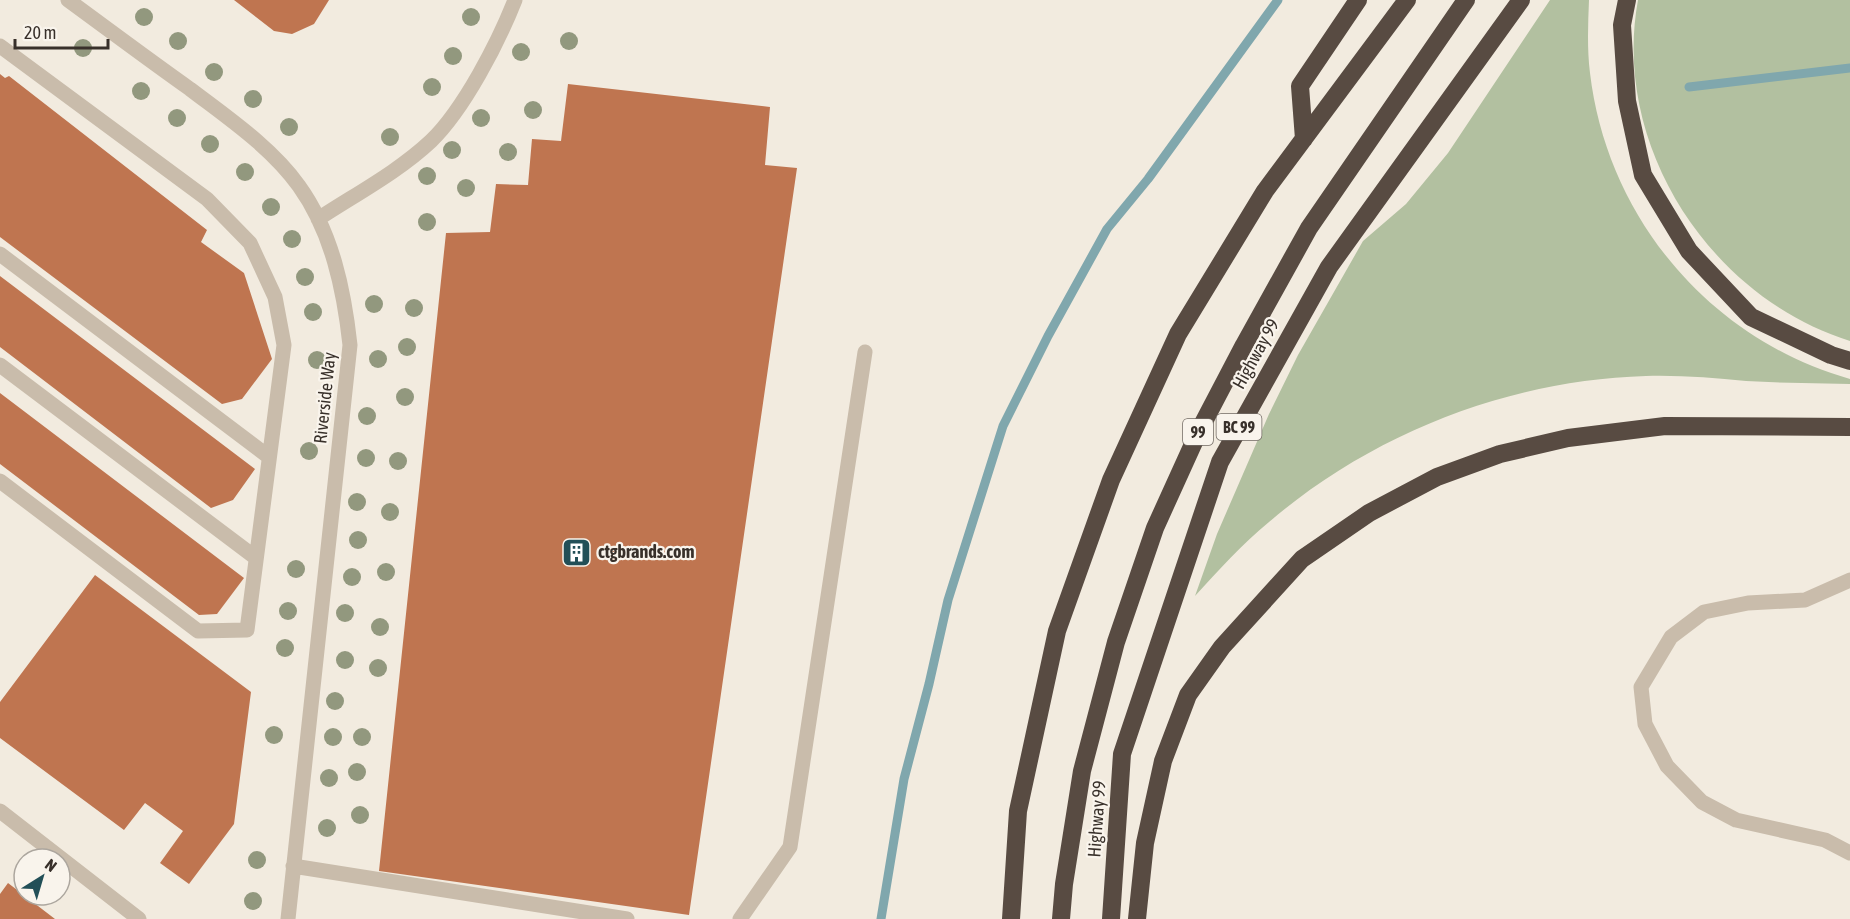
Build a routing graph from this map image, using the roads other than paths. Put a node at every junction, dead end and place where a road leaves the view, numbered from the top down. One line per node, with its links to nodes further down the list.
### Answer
1 (68, 0): 10 (street, Riverside Way)
2 (515, 0): 10 (street)
3 (1358, 0): 9 (highway)
4 (1407, 0): 9 (highway)
5 (1466, 0): 28 (highway, 99)
6 (1521, 0): 29 (highway, Highway 99 / BC 99)
7 (1627, 0): 13 (highway)
8 (0, 46): 16 (street)
9 (1304, 139): 27 (highway)
10 (318, 219): 22 (street, Riverside Way)
11 (0, 254): 16 (street)
12 (865, 352): 26 (street)
13 (1850, 361)
14 (0, 365): 18 (street)
15 (1850, 427): 30 (highway)
16 (269, 457): 18 (street)
17 (0, 481): 18 (street)
18 (256, 558)
19 (1850, 580): 21 (street)
20 (0, 811): 23 (street)
21 (1850, 853)
22 (293, 866): 24 (street, Riverside Way); 25 (street)
23 (139, 919)
24 (288, 919)
25 (627, 919)
26 (740, 919)
27 (1011, 919)
28 (1060, 919)
29 (1111, 919)
30 (1137, 919)

